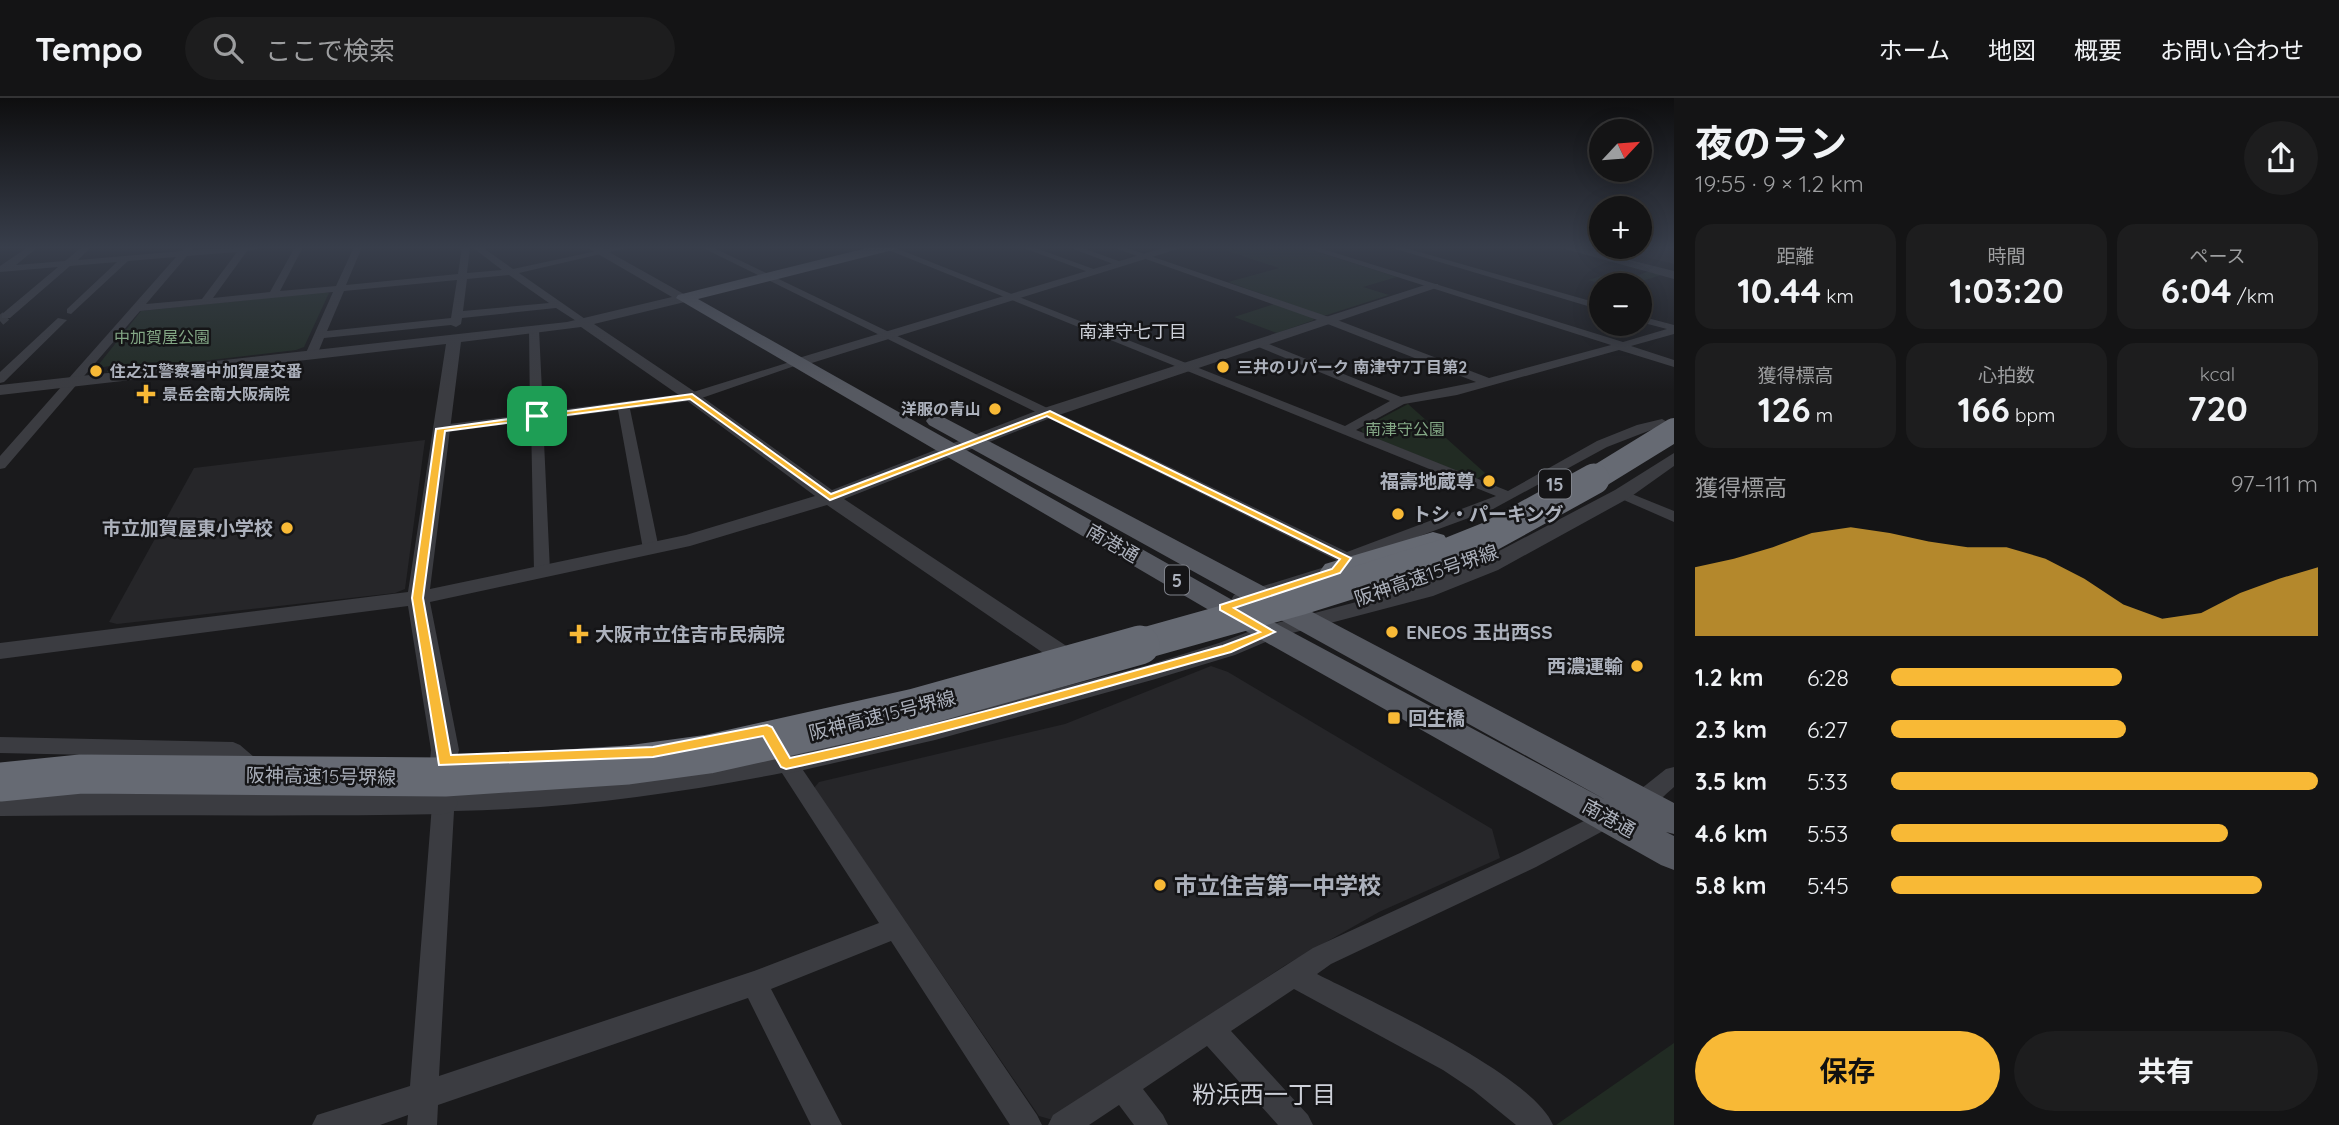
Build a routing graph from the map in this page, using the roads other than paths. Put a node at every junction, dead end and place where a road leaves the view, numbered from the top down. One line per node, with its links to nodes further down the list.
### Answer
1 (31, 295): 24 (street)
2 (88, 295): 23 (street)
3 (147, 295): 22 (street)
4 (209, 295): 19 (street)
5 (273, 295): 19 (street)
6 (336, 295): 32 (street)
7 (460, 295): 29 (street)
8 (543, 295): 21 (street)
9 (697, 295): 17 (main road)
10 (804, 295): 33 (street)
11 (1006, 295): 18 (street)
12 (1018, 295): 18 (street)
13 (1253, 295): 26 (street)
14 (1408, 295): 26 (street)
15 (1458, 295): 35 (street)
16 (1559, 295): 20 (street)
17 (693, 296): 28 (street); 37 (main road, 南港通 / 5)
18 (1011, 297): 33 (street); 39 (street)
19 (205, 301): 22 (street)
20 (1589, 304)
21 (557, 305): 28 (street); 29 (street)
22 (136, 308): 41 (street)
23 (71, 311)
24 (6, 316)
25 (62, 320): 40 (street)
26 (1326, 321): 34 (street); 42 (street)
27 (1652, 322): 31 (street)
28 (584, 323): 30 (street); 44 (street)
29 (456, 325): 30 (street); 32 (street); 36 (street); 50 (street)
30 (534, 330): 48 (street)
31 (1674, 330): 35 (street)
32 (319, 335): 36 (street)
33 (887, 335): 37 (street); 47 (street)
34 (1260, 344): 39 (street); 45 (street)
35 (1620, 346): 38 (street); 42 (street)
36 (310, 355): 41 (street)
37 (808, 360): 44 (street); 52 (main road, 南港通 / 5)
38 (1674, 364)
39 (1187, 366): 47 (street); 51 (street)
40 (0, 379)
41 (74, 382): 43 (street); 54 (street)
42 (1488, 382): 45 (street)
43 (0, 390)
44 (692, 397): 46 (street); 57 (street)
45 (1399, 401): 51 (street)
46 (623, 405): 48 (street); 59 (street)
47 (1047, 413): 52 (street); 60 (street)
48 (537, 416): 50 (street); 61 (street)
49 (1672, 428): 56 (street); 60 (highway, 15); 60 (street); 76 (highway, 阪神高速15号堺線 / 15)
50 (441, 429): 63 (street)
51 (1345, 431): 56 (street)
52 (963, 446): 57 (street); 62 (main road, 南港通 / 5); 64 (main road, 南港通 / 5)
53 (1674, 458): 55 (street)
54 (0, 465)
55 (1622, 494): 58 (street); 65 (street)
56 (1509, 496): 60 (street)
57 (830, 498): 59 (street); 68 (street)
58 (1674, 517)
59 (650, 549): 61 (street)
60 (1341, 565): 62 (street)
61 (542, 571): 63 (street)
62 (1256, 595): 64 (street); 65 (main road, 南港通 / 5)
63 (418, 598): 67 (street); 71 (street)
64 (1224, 607): 66 (main road, 南港通 / 5); 68 (street)
65 (1308, 623): 66 (street); 77 (main road, 南港通 / 5)
66 (1269, 632): 73 (street); 79 (main road, 南港通 / 5)
67 (0, 652)
68 (1060, 653): 69 (street)
69 (767, 730): 71 (street); 73 (street)
70 (0, 745): 72 (street)
71 (444, 761): 72 (street); 78 (street)
72 (251, 764): 74 (street)
73 (786, 764): 78 (street); 82 (street)
74 (0, 768)
75 (1674, 775): 77 (street)
76 (1, 801): 78 (street)
77 (1640, 802): 80 (main road, 南港通 / 5)
78 (444, 803): 87 (street)
79 (1608, 818): 81 (main road, 南港通 / 5); 83 (street)
80 (1674, 820)
81 (1674, 854)
82 (895, 928): 84 (street); 92 (street)
83 (1292, 974): 85 (street); 96 (street)
84 (754, 983): 87 (street); 91 (street)
85 (1210, 1029): 86 (street); 95 (street)
86 (1123, 1087): 93 (street); 94 (street)
87 (424, 1096): 89 (street); 90 (street)
88 (327, 1125): 89 (street)
89 (340, 1125)
90 (422, 1125)
91 (827, 1125)
92 (1027, 1125)
93 (1063, 1125)
94 (1153, 1125)
95 (1298, 1125)
96 (1538, 1125)

